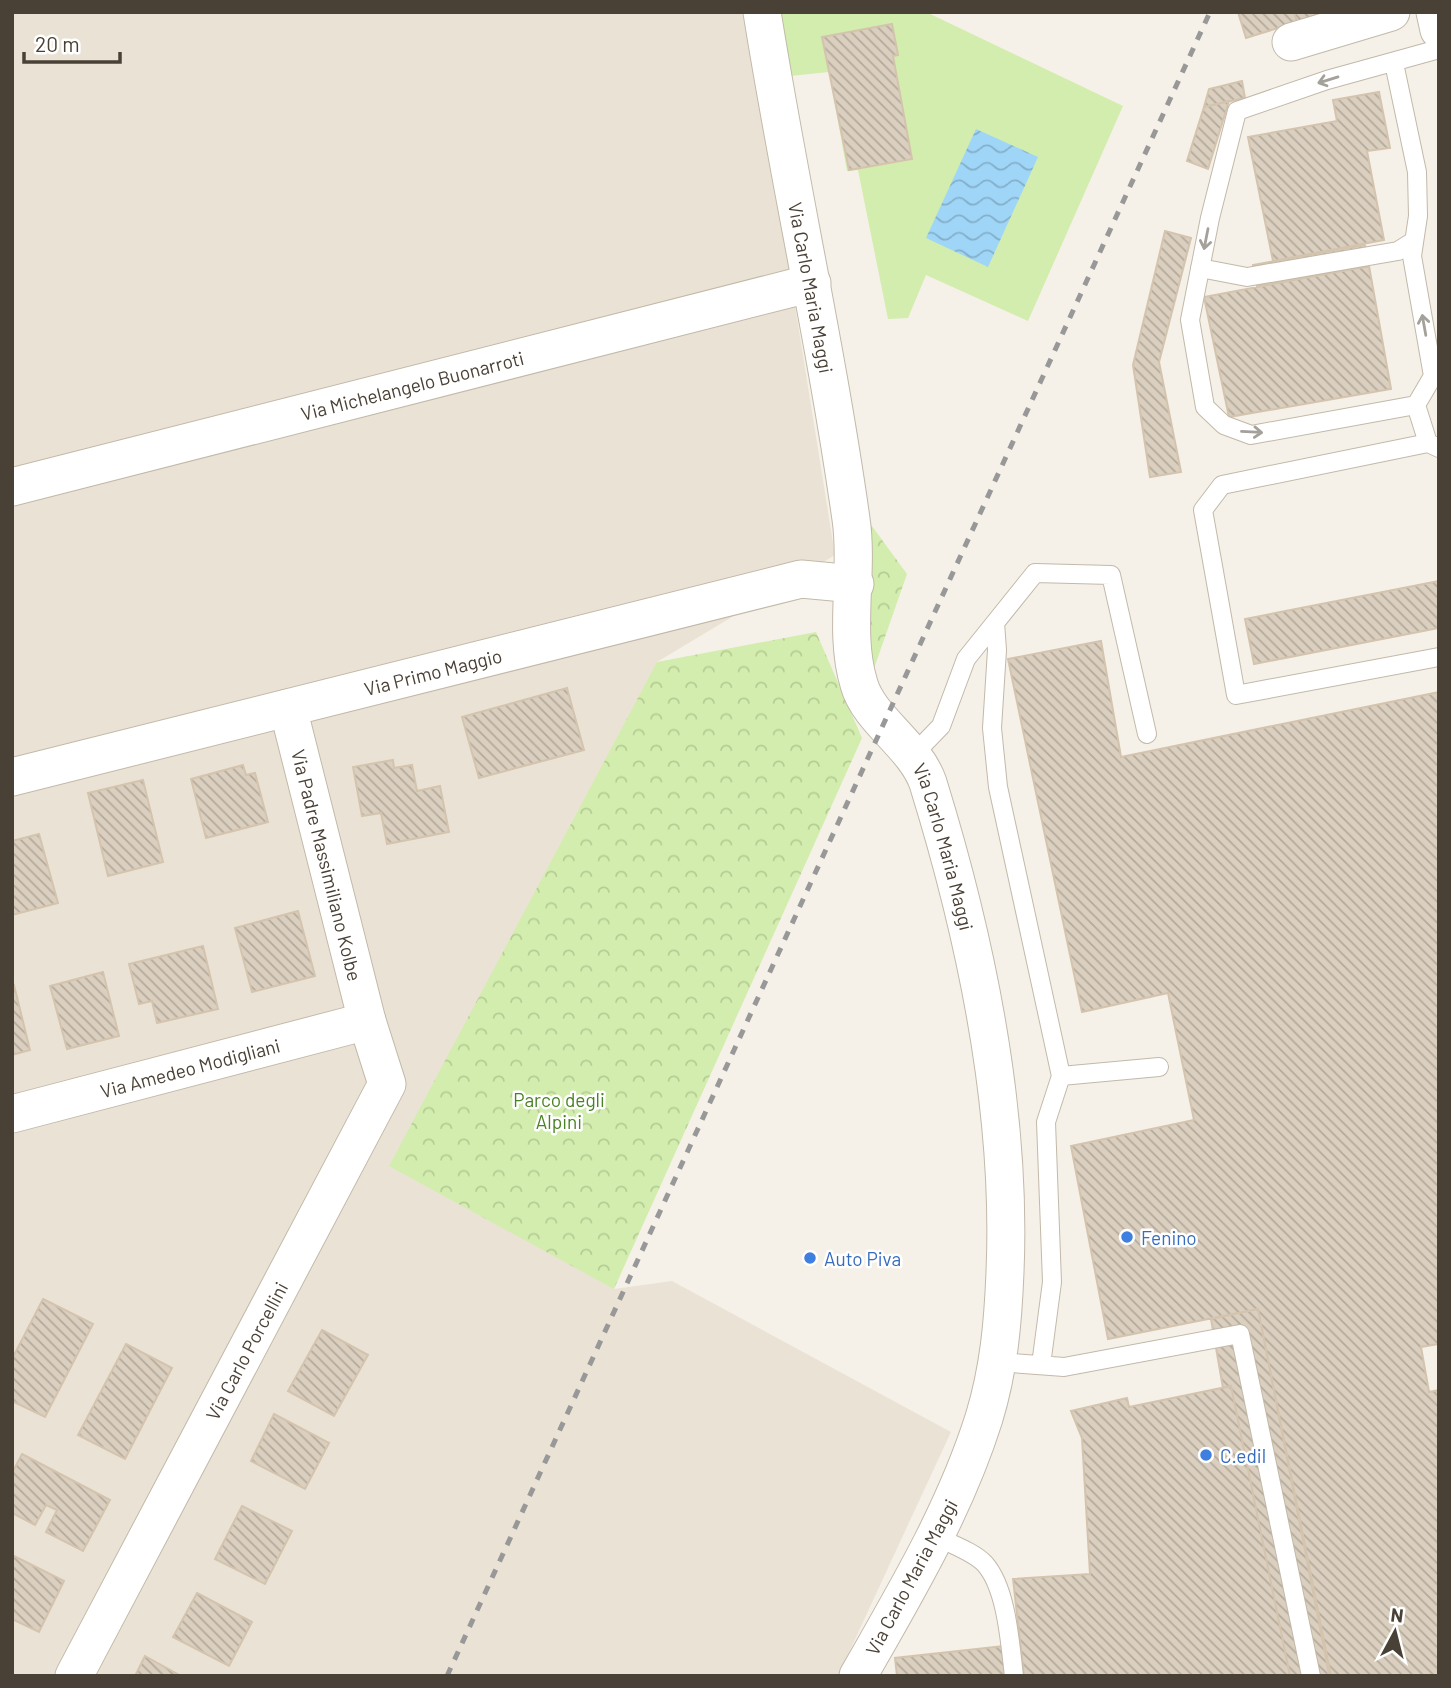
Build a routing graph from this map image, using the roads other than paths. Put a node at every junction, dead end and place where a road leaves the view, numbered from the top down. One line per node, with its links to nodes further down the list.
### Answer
1 (762, 12): 10 (street, Via Carlo Maria Maggi)
2 (1391, 12): 5 (street)
3 (1435, 12): 4 (street)
4 (1439, 30)
5 (1291, 42)
6 (1439, 49): 7 (lane)
7 (1394, 63): 8 (lane); 9 (lane, one-way to 9)
8 (1414, 241): 9 (lane); 11 (lane, one-way to 8)
9 (1200, 268): 11 (lane, one-way to 11)
10 (812, 283): 13 (street, Via Michelangelo Buonarroti); 14 (street, Via Carlo Maria Maggi)
11 (1416, 405): 12 (lane)
12 (1433, 445): 16 (lane)
13 (12, 487)
14 (855, 584): 17 (street, Via Primo Maggio); 19 (street, Via Carlo Maria Maggi)
15 (995, 623): 18 (lane); 19 (lane); 23 (lane)
16 (1439, 657)
17 (288, 708): 20 (street, Via Primo Maggio); 21 (street, Via Padre Massimiliano Kolbe)
18 (1147, 734)
19 (912, 755): 25 (street, Via Carlo Maria Maggi)
20 (12, 777)
21 (367, 1021): 24 (street, Via Amedeo Modigliani); 29 (street, Via Carlo Porcellini)
22 (1159, 1067): 23 (lane)
23 (1061, 1076): 26 (lane)
24 (12, 1114)
25 (999, 1362): 26 (lane); 27 (street, Via Carlo Maria Maggi)
26 (1041, 1365): 31 (lane)
27 (937, 1537): 28 (street, Via Carlo Maria Maggi); 30 (lane)
28 (861, 1674)
29 (74, 1676)
30 (1014, 1676)
31 (1311, 1676)

